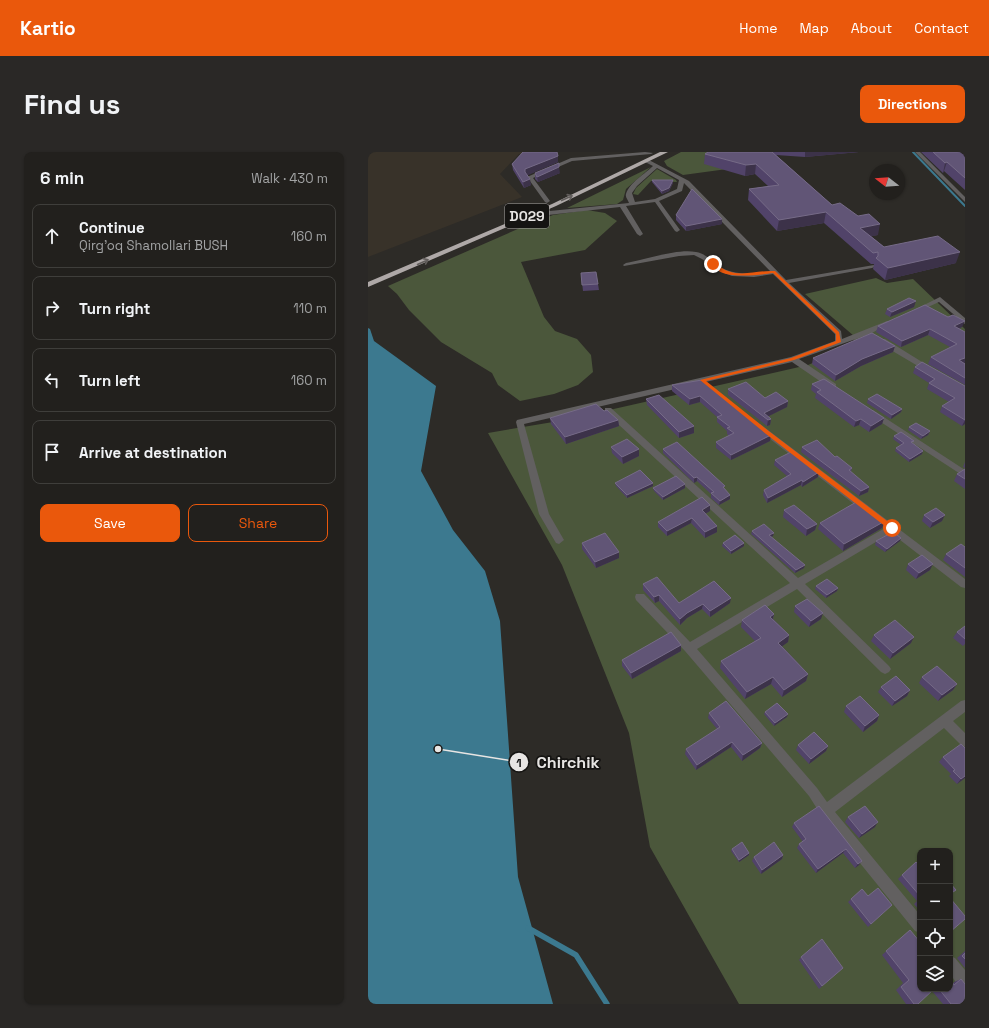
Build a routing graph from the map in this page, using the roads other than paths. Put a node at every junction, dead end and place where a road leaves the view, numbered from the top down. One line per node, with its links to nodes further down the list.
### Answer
1 (652, 152): 10 (highway, D029); 10 (street)
2 (665, 152): 4 (highway, D029)
3 (917, 152): 7 (street)
4 (648, 161): 5 (street); 13 (highway, D029, one-way to 4)
5 (657, 166): 6 (street); 11 (street)
6 (682, 179): 8 (street); 18 (street)
7 (965, 199): 9 (street)
8 (656, 200): 11 (street); 14 (street)
9 (953, 200)
10 (547, 201): 19 (highway, D029)
11 (633, 204): 12 (street)
12 (622, 205): 13 (street); 15 (street)
13 (530, 215): 21 (highway, D029, one-way to 13)
14 (677, 230)
15 (640, 234)
16 (626, 265): 18 (street)
17 (872, 266): 20 (street)
18 (774, 272): 20 (street)
19 (368, 277)
20 (784, 282): 26 (street)
21 (368, 286)
22 (907, 314): 24 (street)
23 (893, 320): 25 (street)
24 (965, 322)
25 (867, 332): 26 (street); 28 (street)
26 (839, 342): 27 (street)
27 (792, 359): 29 (street); 30 (street)
28 (939, 374)
29 (839, 390)
30 (600, 403): 35 (street); 36 (street)
31 (866, 408): 33 (street)
32 (756, 424): 34 (street)
33 (965, 474)
34 (892, 528): 36 (street); 37 (street)
35 (559, 540)
36 (798, 584): 39 (street); 40 (street)
37 (965, 584)
38 (640, 597): 39 (street)
39 (689, 648): 44 (street)
40 (886, 669)
41 (965, 705): 42 (street)
42 (944, 721): 43 (street); 44 (street)
43 (965, 741)
44 (826, 811): 45 (street)
45 (917, 922)
46 (953, 967): 47 (street)
47 (965, 982)

